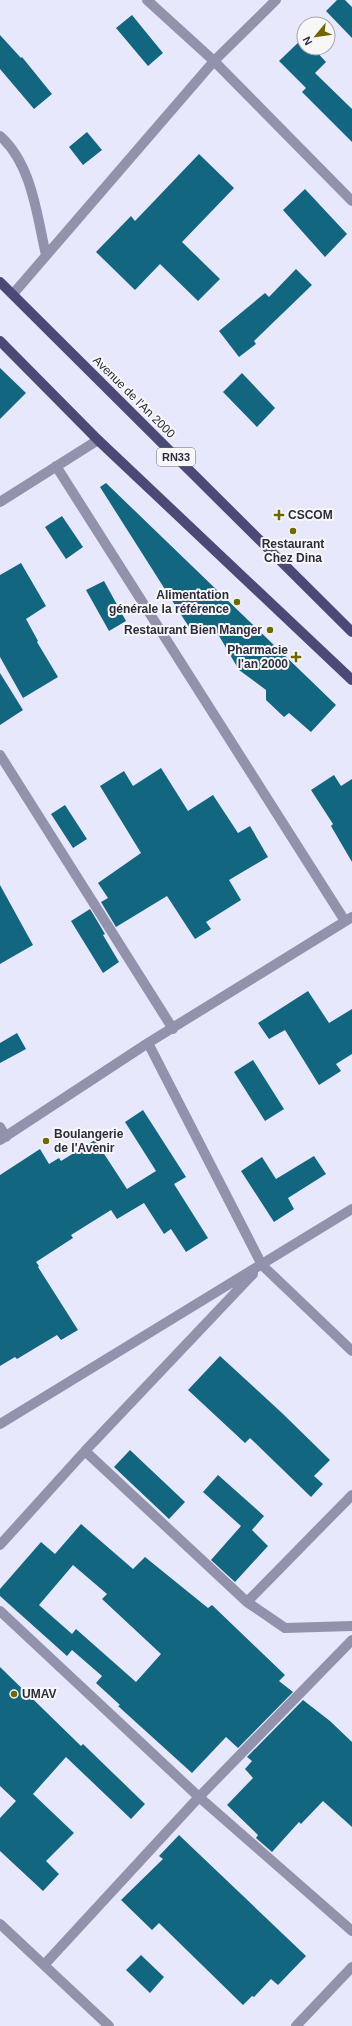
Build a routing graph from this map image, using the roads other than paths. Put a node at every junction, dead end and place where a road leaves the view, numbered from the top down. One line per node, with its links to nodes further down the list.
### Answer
1 (147, 0): 3 (street)
2 (276, 0): 3 (street)
3 (214, 61): 5 (street); 6 (street)
4 (0, 136): 6 (street)
5 (352, 201)
6 (46, 255): 8 (street)
7 (0, 282): 8 (main road, Avenue de l'An 2000 / RN33)
8 (12, 294): 13 (main road, Avenue de l'An 2000 / RN33)
9 (0, 341): 10 (main road)
10 (98, 440): 11 (street); 14 (main road)
11 (56, 466): 12 (street); 16 (street)
12 (0, 502)
13 (352, 632)
14 (352, 680)
15 (0, 755): 17 (street)
16 (349, 919): 17 (street)
17 (173, 1029): 18 (street)
18 (148, 1043): 20 (street); 22 (street)
19 (0, 1127): 20 (street)
20 (3, 1139)
21 (352, 1209): 22 (street)
22 (262, 1265): 23 (street); 24 (street); 25 (street)
23 (352, 1351)
24 (0, 1424)
25 (85, 1451): 27 (street); 28 (street)
26 (352, 1495): 28 (street)
27 (0, 1544)
28 (247, 1602): 30 (street)
29 (0, 1611): 32 (street)
30 (352, 1626)
31 (352, 1640): 32 (street)
32 (199, 1797): 34 (street); 35 (street)
33 (0, 1924): 35 (street)
34 (352, 1931)
35 (44, 1965): 37 (street)
36 (352, 1967): 38 (street)
37 (109, 2026)
38 (296, 2026)

